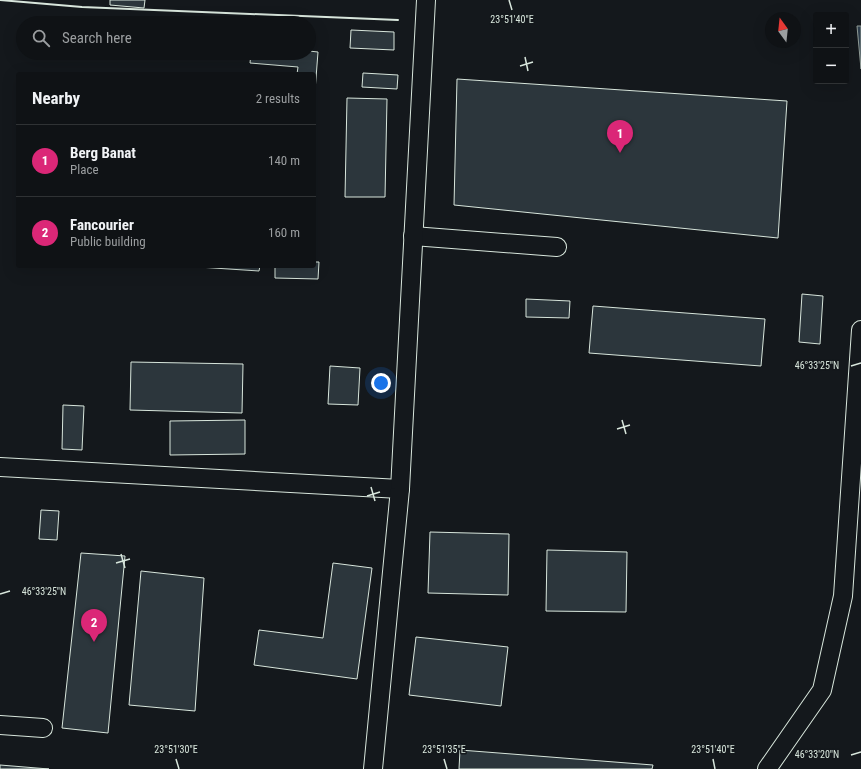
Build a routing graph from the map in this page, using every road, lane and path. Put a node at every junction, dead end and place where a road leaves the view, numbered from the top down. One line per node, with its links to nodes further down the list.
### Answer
1 (426, 0): 2 (street)
2 (413, 236): 3 (street); 6 (street)
3 (557, 247)
4 (861, 330): 10 (street)
5 (0, 467): 6 (street)
6 (400, 489): 9 (street)
7 (0, 725): 8 (street)
8 (43, 728)
9 (373, 769)
10 (767, 769)

